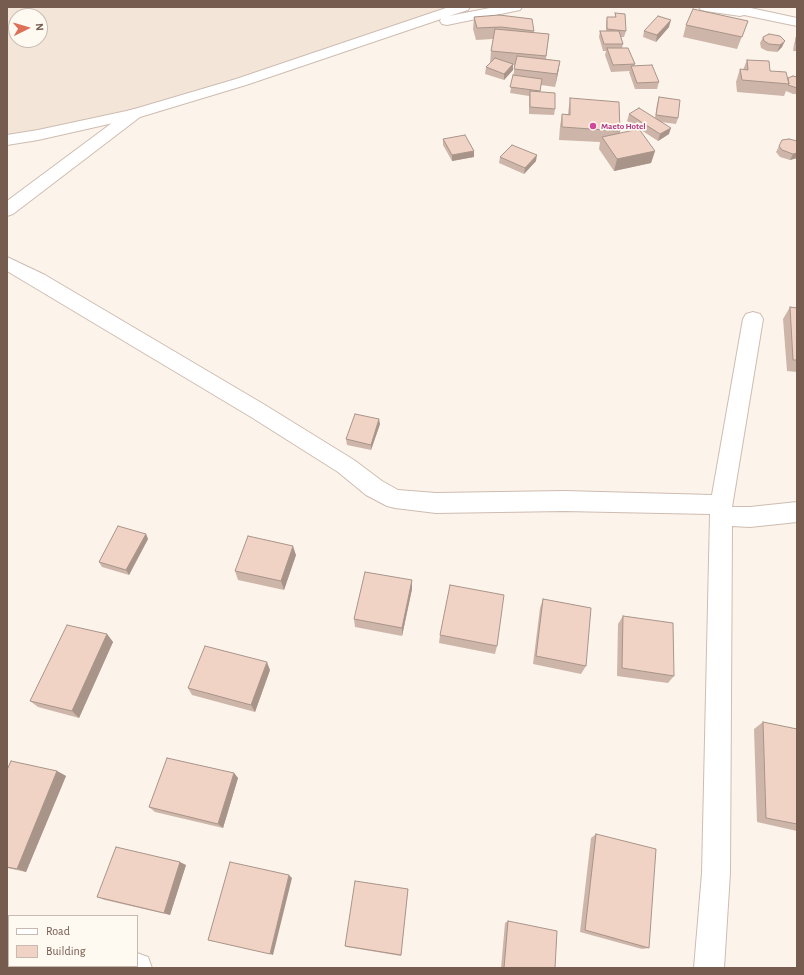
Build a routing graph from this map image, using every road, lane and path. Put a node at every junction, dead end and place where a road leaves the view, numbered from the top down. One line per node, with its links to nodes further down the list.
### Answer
1 (463, 7): 7 (street)
2 (515, 7): 7 (street)
3 (706, 7): 5 (street)
4 (726, 7): 5 (street)
5 (761, 14): 6 (street)
6 (797, 22)
7 (342, 49): 8 (street)
8 (134, 114): 9 (street); 10 (street)
9 (7, 140)
10 (7, 210)
11 (7, 264): 13 (street)
12 (753, 319): 13 (street)
13 (721, 511): 14 (street); 15 (street)
14 (797, 512)
15 (708, 968)

